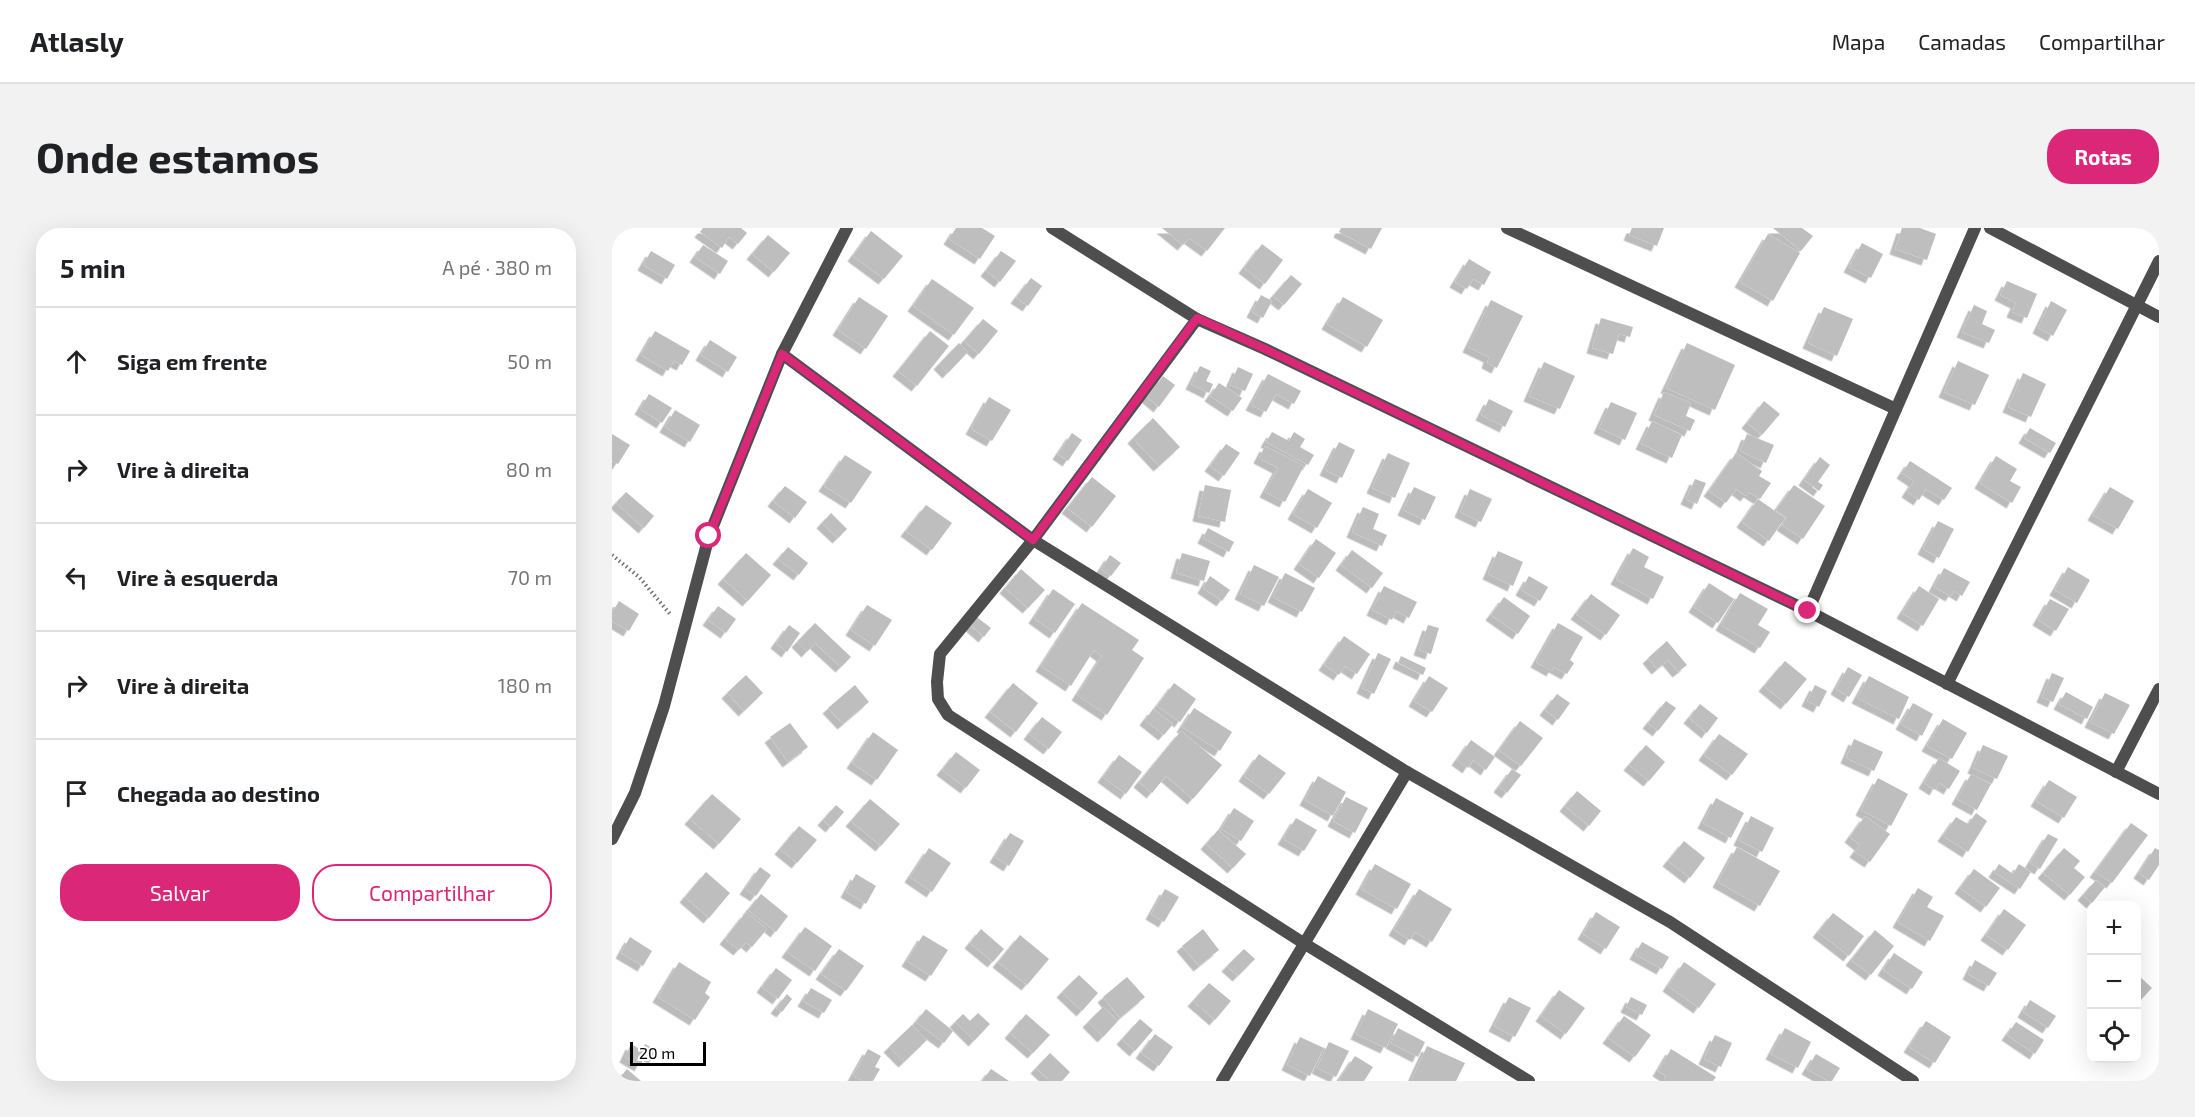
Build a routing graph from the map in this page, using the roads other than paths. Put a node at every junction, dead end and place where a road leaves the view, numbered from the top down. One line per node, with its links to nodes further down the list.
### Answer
1 (846, 228): 10 (street)
2 (1052, 228): 9 (street)
3 (1507, 228): 11 (street)
4 (1975, 228): 11 (street)
5 (1990, 228): 7 (street)
6 (2159, 261): 7 (street)
7 (2137, 306): 8 (street); 14 (street)
8 (2159, 317)
9 (1197, 318): 12 (street); 13 (street)
10 (782, 354): 12 (street); 19 (street)
11 (1896, 409): 13 (street)
12 (1033, 540): 16 (street); 20 (street)
13 (1808, 611): 14 (street)
14 (1947, 684): 17 (street)
15 (2159, 689): 17 (street)
16 (1407, 772): 20 (street); 23 (street)
17 (2116, 772): 18 (street)
18 (2159, 794)
19 (612, 839)
20 (1305, 944): 21 (street); 22 (street)
21 (1222, 1081)
22 (1529, 1081)
23 (1913, 1081)

